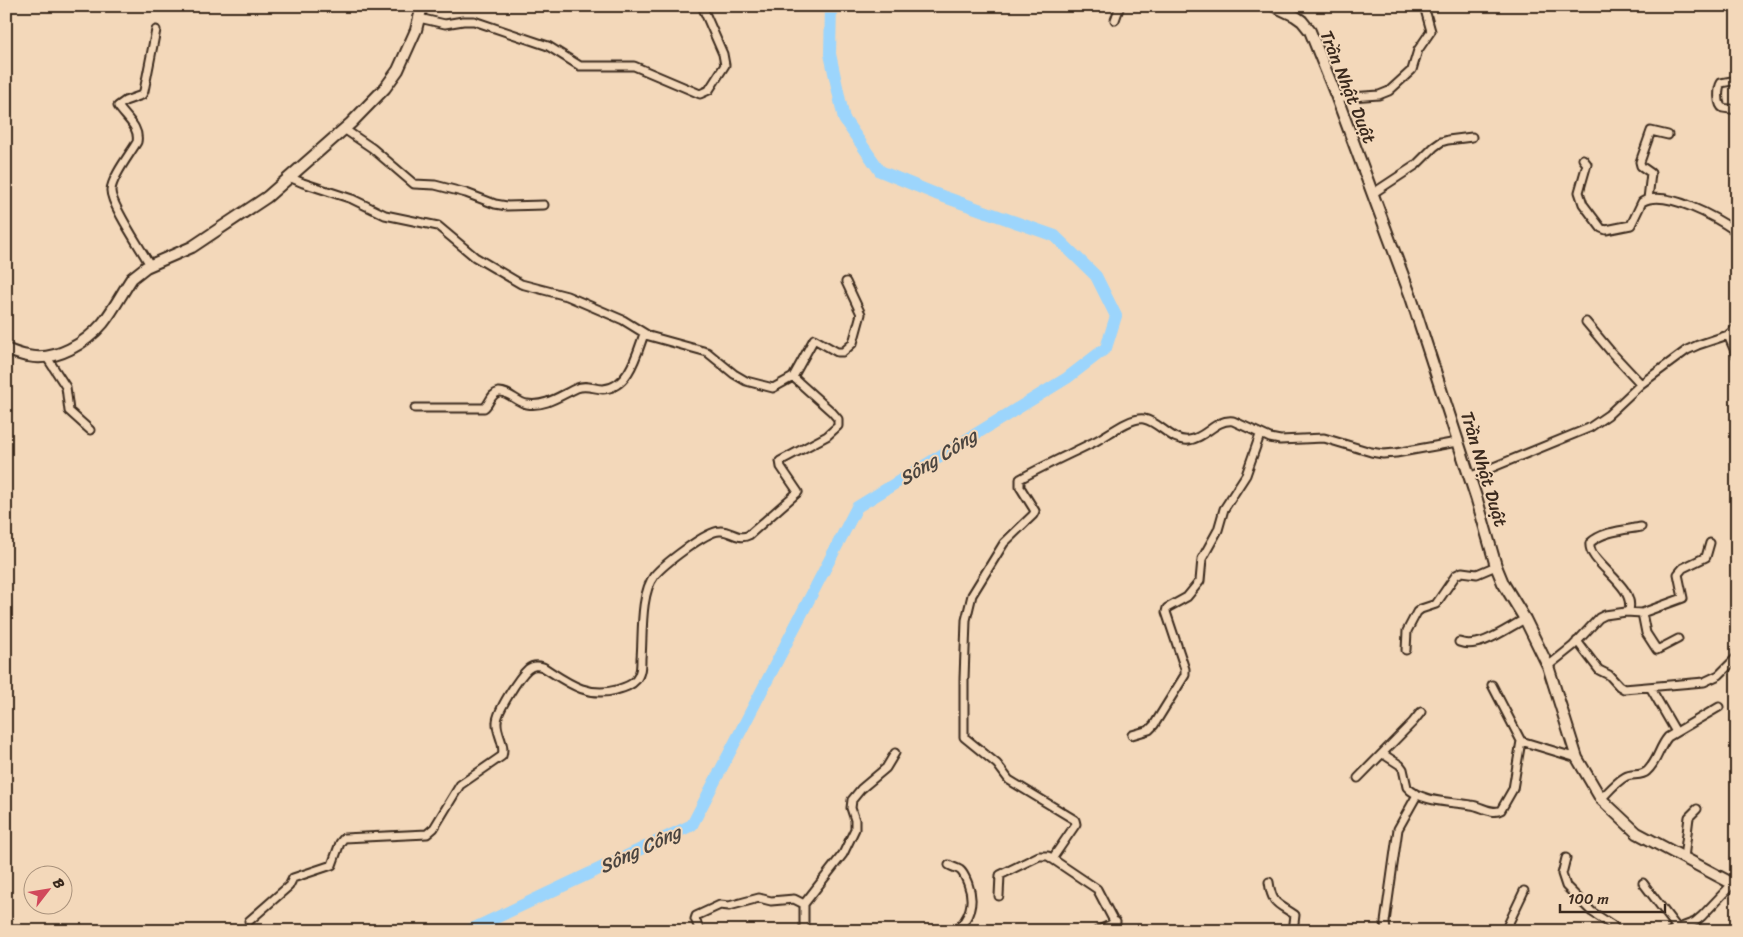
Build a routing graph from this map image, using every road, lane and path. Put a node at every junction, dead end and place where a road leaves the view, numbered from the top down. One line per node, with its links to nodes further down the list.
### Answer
1 (422, 6): 6 (main road)
2 (702, 6): 6 (street)
3 (1120, 6): 7 (street)
4 (1274, 6): 10 (main road, Trần Nhật Duật)
5 (1424, 6): 10 (street)
6 (419, 18): 12 (main road)
7 (1115, 20)
8 (156, 30): 21 (street)
9 (1737, 80): 11 (street)
10 (1337, 98): 17 (main road, Trần Nhật Duật)
11 (1737, 110)
12 (344, 129): 16 (main road); 19 (street)
13 (1668, 135): 18 (street)
14 (1472, 137): 17 (street)
15 (1583, 159): 18 (street)
16 (289, 177): 21 (main road); 25 (street)
17 (1372, 194): 35 (main road, Trần Nhật Duật)
18 (1648, 199): 20 (street)
19 (544, 205)
20 (1737, 232)
21 (150, 265): 28 (main road)
22 (846, 282): 30 (street)
23 (1586, 322): 31 (street)
24 (1737, 327): 26 (street)
25 (644, 334): 30 (street); 32 (street)
26 (1728, 335): 29 (street); 31 (street)
27 (6, 349): 28 (main road)
28 (46, 356): 33 (street)
29 (1737, 356)
30 (793, 377): 73 (street)
31 (1641, 384): 36 (street)
32 (415, 408)
33 (90, 430)
34 (1260, 435): 35 (street); 54 (street); 65 (street)
35 (1457, 442): 36 (main road, Trần Nhật Duật)
36 (1470, 477): 39 (main road, Trần Nhật Duật)
37 (1641, 528): 40 (street)
38 (1710, 543): 41 (street)
39 (1496, 566): 42 (main road, Trần Nhật Duật); 46 (street)
40 (1626, 612): 41 (street); 44 (street)
41 (1642, 613): 43 (street)
42 (1524, 619): 45 (street); 48 (main road, Trần Nhật Duật)
43 (1678, 640)
44 (1577, 641): 48 (street); 50 (street)
45 (1459, 642)
46 (1406, 650)
47 (1737, 657): 50 (street)
48 (1548, 666): 58 (main road, Trần Nhật Duật)
49 (1492, 686): 55 (street)
50 (1650, 687): 53 (street)
51 (1719, 707): 53 (street)
52 (1420, 712): 57 (street)
53 (1676, 732): 61 (street)
54 (1132, 735)
55 (1521, 741): 58 (street); 60 (street)
56 (894, 754): 72 (street)
57 (1382, 754): 59 (street); 60 (street)
58 (1577, 758): 61 (main road, Trần Nhật Duật)
59 (1358, 778)
60 (1417, 795): 82 (street)
61 (1601, 799): 64 (main road, Trần Nhật Duật)
62 (1697, 810): 64 (street)
63 (1566, 858): 84 (street)
64 (1684, 858): 69 (main road, Trần Nhật Duật)
65 (1052, 859): 71 (street); 74 (street)
66 (949, 865): 78 (street)
67 (1269, 882): 81 (street)
68 (1643, 883): 75 (street)
69 (1736, 883): 75 (street)
70 (1524, 891): 83 (street)
71 (999, 896)
72 (804, 904): 76 (street); 77 (street)
73 (249, 921)
74 (1116, 922): 79 (street); 80 (street)
75 (1674, 930)
76 (700, 931)
77 (804, 931)
78 (956, 931)
79 (1097, 931)
80 (1119, 931)
81 (1293, 931)
82 (1386, 931)
83 (1505, 931)
84 (1617, 931)

